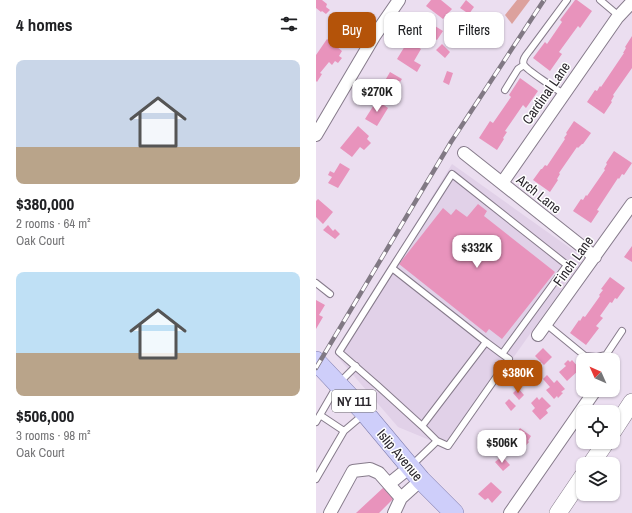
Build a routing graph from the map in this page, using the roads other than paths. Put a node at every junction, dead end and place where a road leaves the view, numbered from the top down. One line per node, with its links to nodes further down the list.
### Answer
1 (399, 0): 9 (street)
2 (567, 0): 6 (lane)
3 (600, 0): 5 (lane)
4 (632, 2): 5 (street, Cardinal Lane)
5 (619, 16): 8 (street, Cardinal Lane)
6 (524, 65): 7 (lane); 8 (lane)
7 (505, 90)
8 (564, 94): 11 (street, Cardinal Lane)
9 (316, 135)
10 (464, 153): 11 (street, Arch Lane)
11 (502, 183): 13 (street, Arch Lane)
12 (632, 204): 13 (street, Finch Lane)
13 (595, 257): 17 (street, Finch Lane)
14 (392, 268): 20 (lane); 21 (lane); 23 (lane)
15 (316, 284): 16 (lane)
16 (330, 294)
17 (546, 324): 18 (lane); 19 (street, Finch Lane)
18 (622, 331)
19 (538, 335)
20 (486, 342): 21 (lane); 31 (lane)
21 (502, 354): 33 (lane)
22 (316, 361): 24 (main road, Islip Avenue / NY 111)
23 (356, 366): 24 (lane); 31 (lane)
24 (338, 384): 26 (main road, Islip Avenue / NY 111); 27 (lane)
25 (632, 402): 28 (main road)
26 (365, 413): 32 (lane); 34 (main road, Islip Avenue / NY 111)
27 (320, 416): 29 (lane); 32 (lane)
28 (620, 420)
29 (316, 422)
30 (576, 423): 42 (street)
31 (422, 426): 33 (lane)
32 (344, 431): 35 (lane)
33 (438, 441): 34 (lane)
34 (415, 473): 36 (street); 38 (street); 41 (main road, Islip Avenue / NY 111)
35 (316, 479)
36 (389, 484): 38 (street); 39 (street)
37 (576, 486): 43 (main road)
38 (401, 498): 40 (street)
39 (330, 513)
40 (394, 513)
41 (454, 513)
42 (510, 513)
43 (558, 513)

